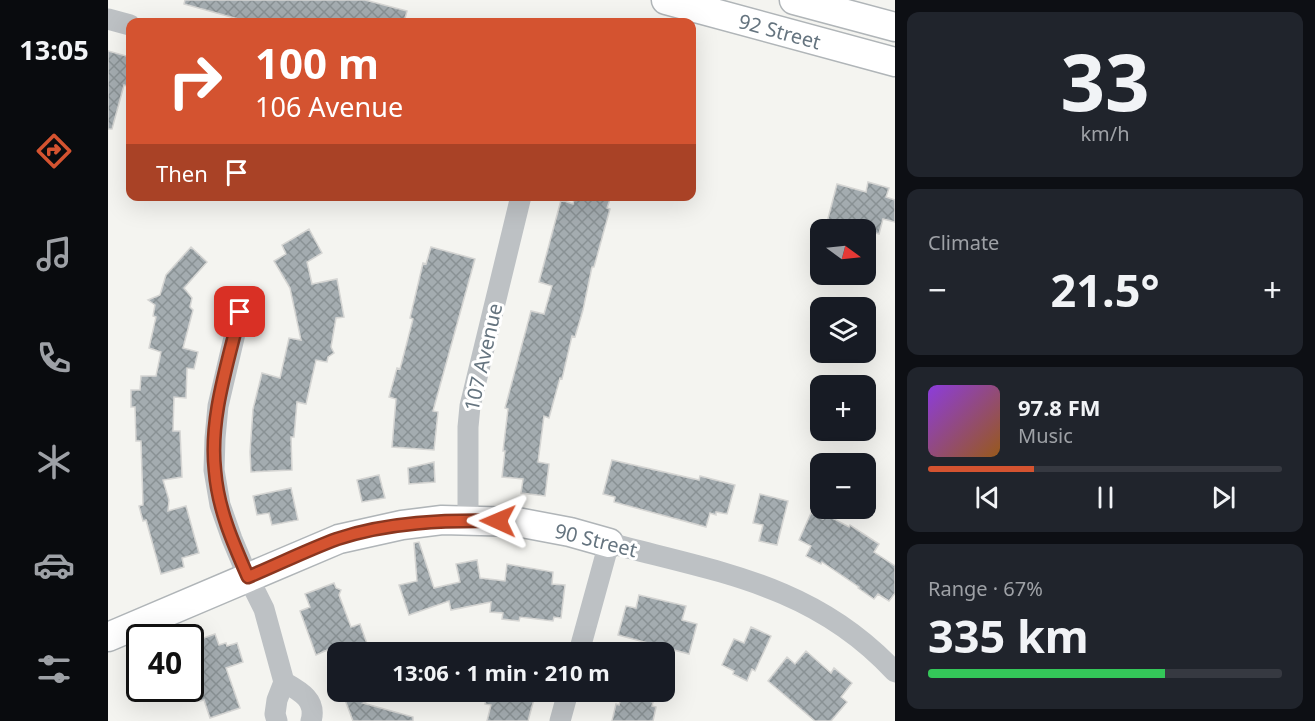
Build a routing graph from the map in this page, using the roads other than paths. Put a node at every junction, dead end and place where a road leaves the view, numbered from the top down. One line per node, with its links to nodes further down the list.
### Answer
1 (666, 0): 6 (street, 92 Street)
2 (794, 0): 5 (street, 92 Street)
3 (108, 20): 4 (street)
4 (126, 24)
5 (895, 27)
6 (895, 62)
7 (520, 201): 9 (street, 107 Avenue)
8 (240, 312): 11 (street)
9 (468, 520): 10 (street, 90 Street); 11 (street, 90 Street)
10 (609, 543): 13 (street); 14 (street, 90 Street)
11 (248, 577): 12 (street, 90 Street); 15 (street)
12 (108, 637)
13 (582, 642)
14 (895, 672)
15 (284, 682): 17 (street); 18 (street)
16 (565, 702): 19 (street)
17 (277, 721)
18 (311, 721)
19 (560, 721)

